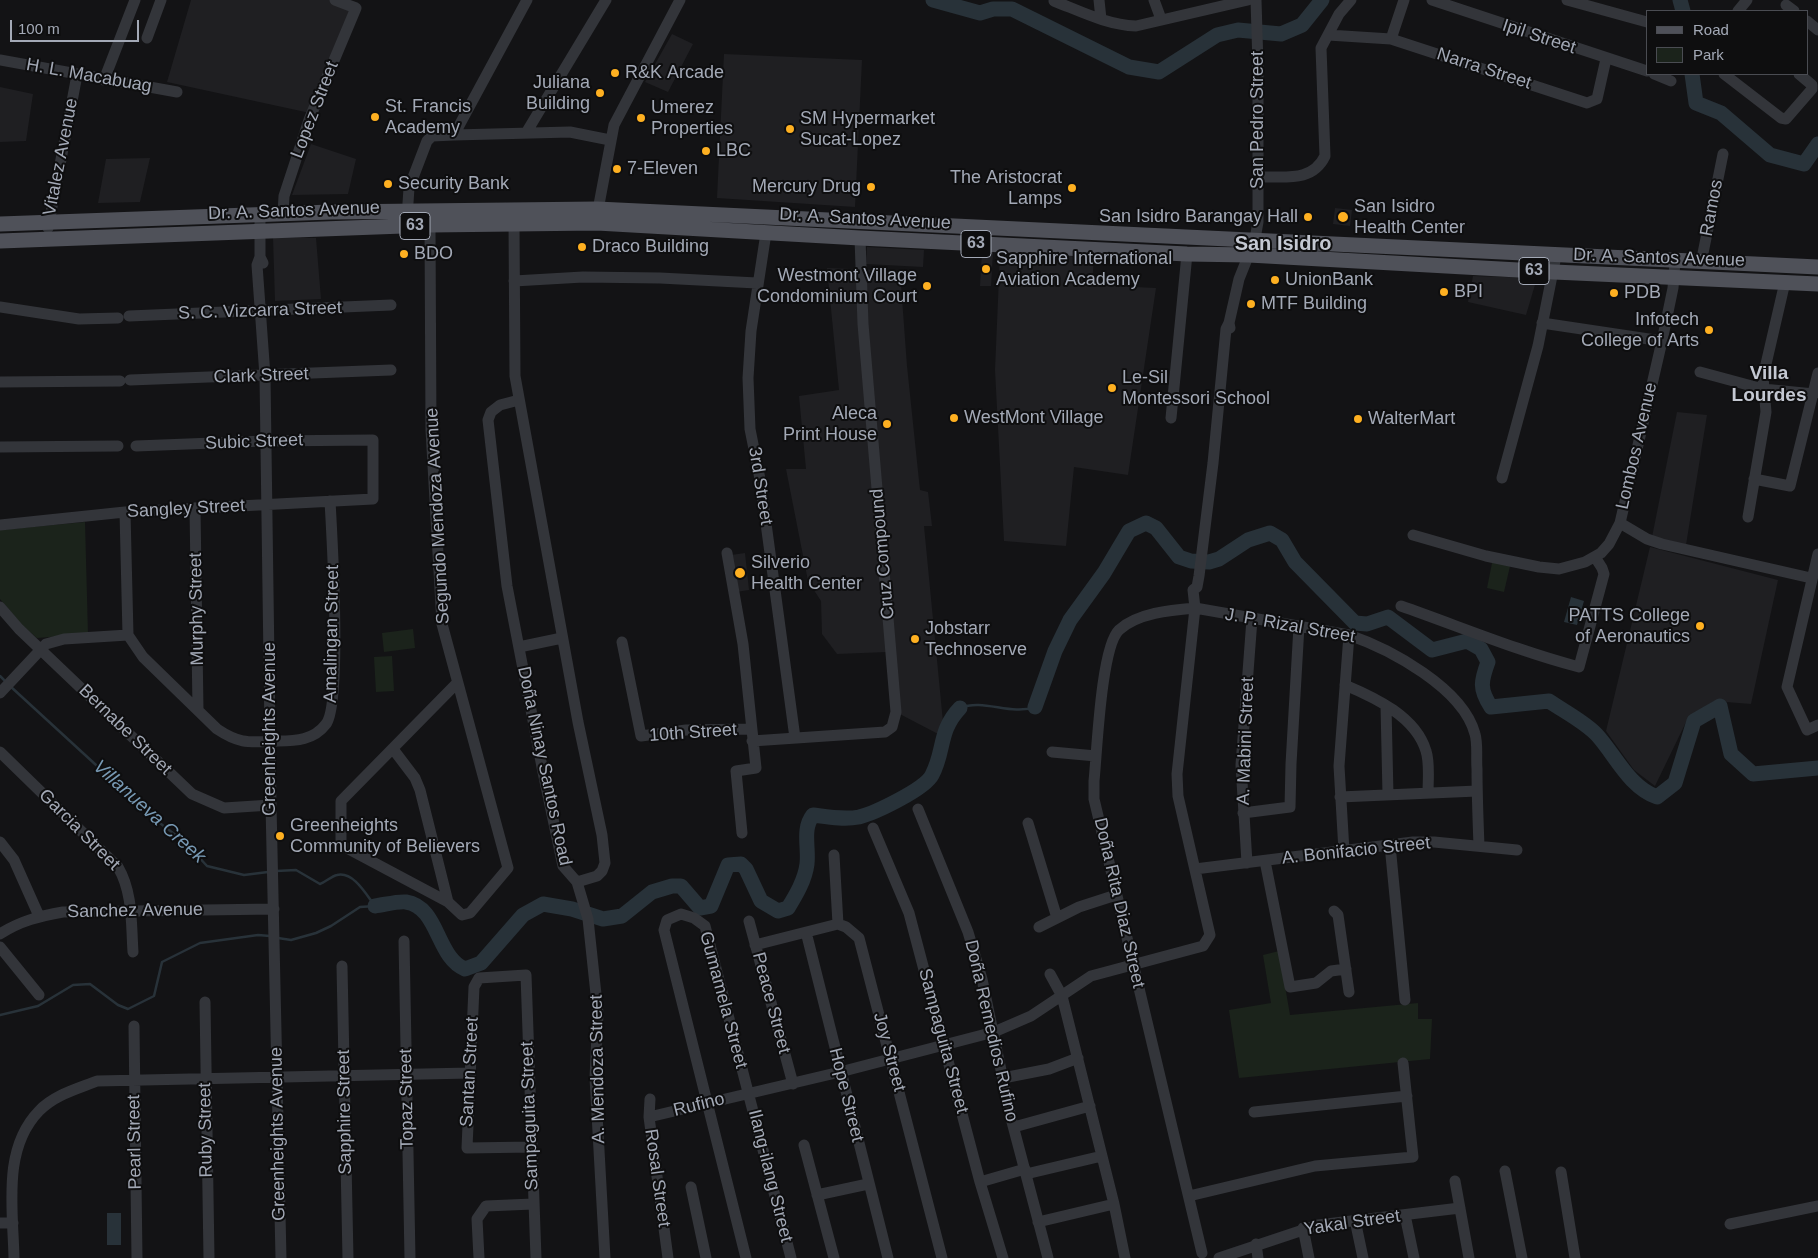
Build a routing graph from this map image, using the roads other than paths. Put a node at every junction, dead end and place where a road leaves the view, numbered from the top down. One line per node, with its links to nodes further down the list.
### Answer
1 (135, 0): 35 (street)
2 (161, 0): 26 (street)
3 (335, 0): 45 (street, Lopez Street)
4 (527, 0): 39 (street)
5 (606, 0): 38 (street)
6 (680, 0): 40 (street)
7 (1099, 0): 20 (street)
8 (1154, 0): 21 (street)
9 (1248, 0): 17 (street)
10 (1256, 0): 42 (street, San Pedro Street)
11 (1351, 0): 25 (street)
12 (1404, 0): 27 (street)
13 (1432, 0): 18 (street, Ipil Street)
14 (1567, 0): 22 (street)
15 (1747, 0): 19 (street)
16 (1054, 2): 20 (street)
17 (1204, 4): 21 (street)
18 (1458, 5): 28 (street, Ipil Street)
19 (1739, 10)
20 (1101, 19): 21 (street)
21 (1161, 19)
22 (1646, 22)
23 (1808, 22): 24 (street)
24 (1818, 30)
25 (1328, 36): 27 (street, Narra Street); 42 (street)
26 (147, 38)
27 (1391, 39): 28 (street, Narra Street)
28 (1606, 59): 30 (street, Ipil Street)
29 (0, 60): 31 (street, H. L. Macabuag)
30 (1646, 71)
31 (77, 75): 35 (street, H. L. Macabuag); 48 (street, Vitalez Avenue)
32 (1656, 75): 36 (street)
33 (1725, 75): 34 (street)
34 (1800, 75)
35 (104, 80): 37 (street, H. L. Macabuag)
36 (1671, 82)
37 (177, 92)
38 (526, 133): 39 (street); 40 (street)
39 (454, 135): 43 (street)
40 (610, 140): 46 (street)
41 (1723, 154): 63 (street, Ramos)
42 (1258, 177): 57 (street, San Pedro Street)
43 (407, 210): 45 (main road, Dr. A. Santos Avenue / 63); 46 (main road, Dr. A. Santos Avenue / 63); 52 (street)
44 (260, 214): 45 (main road, Dr. A. Santos Avenue / 63); 48 (main road, Dr. A. Santos Avenue / 63); 53 (street, Greenheights Avenue)
45 (283, 214)
46 (597, 216): 47 (main road, Dr. A. Santos Avenue / 63); 50 (main road, Dr. A. Santos Avenue / 63); 54 (main road, Dr. A. Santos Avenue / 63)
47 (848, 220): 55 (main road); 57 (main road, Dr. A. Santos Avenue / 63)
48 (49, 222): 49 (main road, Dr. A. Santos Avenue / 63); 56 (street, Vitalez Avenue)
49 (0, 224)
50 (514, 224): 51 (main road, Dr. A. Santos Avenue / 63); 67 (street, Doña Ninay Santos Road)
51 (430, 225): 52 (main road, Dr. A. Santos Avenue / 63); 115 (street, Segundo Mendoza Avenue)
52 (407, 227): 53 (main road, Dr. A. Santos Avenue / 63)
53 (260, 231): 56 (main road, Dr. A. Santos Avenue / 63); 73 (street, Greenheights Avenue)
54 (766, 234): 55 (main road, Dr. A. Santos Avenue / 63); 69 (street, 3rd Street)
55 (854, 237): 59 (main road, Dr. A. Santos Avenue / 63); 122 (street, Cruz Compound)
56 (46, 239): 58 (main road, Dr. A. Santos Avenue / 63)
57 (1255, 239): 60 (street, San Pedro Street); 61 (main road, Dr. A. Santos Avenue / 63)
58 (0, 241)
59 (1187, 254): 60 (main road, Dr. A. Santos Avenue / 63); 84 (street)
60 (1249, 255): 65 (main road, Dr. A. Santos Avenue / 63); 104 (street, San Pedro Street)
61 (1556, 256): 62 (main road, Dr. A. Santos Avenue / 63); 65 (street)
62 (1675, 261): 63 (main road, Dr. A. Santos Avenue / 63); 66 (street, Lombos Avenue)
63 (1701, 263): 64 (main road, Dr. A. Santos Avenue / 63)
64 (1818, 268)
65 (1554, 272): 66 (main road, Dr. A. Santos Avenue / 63); 74 (street)
66 (1674, 278): 68 (main road, Dr. A. Santos Avenue / 63); 75 (street, Lombos Avenue)
67 (514, 281): 69 (street); 83 (street, Doña Ninay Santos Road)
68 (1785, 282): 70 (main road, Dr. A. Santos Avenue / 63); 81 (street)
69 (757, 283): 122 (street, 3rd Street)
70 (1818, 284)
71 (391, 305): 73 (street, S. C. Vizcarra Street)
72 (0, 307): 73 (street, S. C. Vizcarra Street)
73 (262, 314): 79 (street, Greenheights Avenue)
74 (1542, 323): 75 (street); 89 (street)
75 (1662, 341): 97 (street, Lombos Avenue)
76 (391, 370): 79 (street, Clark Street)
77 (1700, 372): 81 (street)
78 (1818, 373): 82 (street)
79 (265, 376): 80 (street, Clark Street); 85 (street, Greenheights Avenue)
80 (0, 382)
81 (1763, 389): 82 (street); 90 (street)
82 (1814, 394): 90 (street)
83 (519, 400): 111 (street, Doña Ninay Santos Road); 113 (street, Doña Ninay Santos Road)
84 (1171, 418)
85 (265, 441): 87 (street, Subic Street); 91 (street, Subic Street); 93 (street, Greenheights Avenue)
86 (118, 446): 88 (street)
87 (136, 446)
88 (0, 448)
89 (1502, 478)
90 (1754, 479): 96 (street)
91 (373, 499): 92 (street, Sangley Street)
92 (330, 501): 93 (street, Sangley Street); 123 (street, Amalingan Street)
93 (267, 504): 94 (street, Sangley Street); 123 (street, Greenheights Avenue)
94 (195, 508): 95 (street, Sangley Street); 119 (street, Murphy Street)
95 (125, 512): 98 (street, Sangley Street); 109 (street)
96 (1748, 516)
97 (1620, 523): 102 (street); 103 (street, Lombos Avenue)
98 (0, 525)
99 (1413, 535): 102 (street)
100 (727, 553): 121 (street)
101 (1818, 554): 103 (street)
102 (1595, 558): 105 (street)
103 (1811, 578): 120 (street)
104 (1197, 593): 107 (street, J. P. Rizal Street); 127 (street, Doña Rita Diaz Street); 146 (street, San Pedro Street)
105 (1402, 606)
106 (0, 607): 114 (street, Bernabe Street)
107 (1252, 619): 108 (street, J. P. Rizal Street); 134 (street, A. Mabini Street)
108 (1299, 626): 110 (street, J. P. Rizal Street); 134 (street)
109 (128, 635): 114 (street); 119 (street, Amalingan Street)
110 (1348, 635): 116 (street); 128 (street, J. P. Rizal Street)
111 (562, 638): 113 (street); 147 (street, Doña Ninay Santos Road)
112 (622, 642): 121 (street, 10th Street)
113 (519, 647): 147 (street, Doña Ninay Santos Road)
114 (41, 649): 117 (street); 132 (street, Bernabe Street)
115 (457, 683): 124 (street); 149 (street, Segundo Mendoza Avenue)
116 (1345, 685): 118 (street); 131 (street)
117 (1, 693)
118 (1386, 706): 129 (street); 130 (street)
119 (198, 710): 123 (street, Amalingan Street)
120 (1818, 725)
121 (751, 735): 122 (street, Cruz Compound); 137 (street)
122 (794, 738)
123 (271, 742): 132 (street, Greenheights Avenue)
124 (393, 749): 149 (street); 149 (street)
125 (0, 752): 152 (street, Garcia Street)
126 (1052, 752): 127 (street)
127 (1096, 756): 148 (street, Doña Rita Diaz Street)
128 (1477, 791): 129 (street); 140 (street, J. P. Rizal Street)
129 (1428, 793): 130 (street)
130 (1388, 795): 131 (street)
131 (1340, 796): 142 (street)
132 (271, 805): 150 (street, Greenheights Avenue)
133 (918, 809): 175 (street, Doña Remedios Rufino)
134 (1243, 813): 145 (street, A. Mabini Street)
135 (1028, 823): 154 (street)
136 (873, 828): 176 (street, Sampaguita Street)
137 (742, 833)
138 (0, 842): 153 (street)
139 (1390, 845): 140 (street, A. Bonifacio Street); 142 (street, A. Bonifacio Street); 172 (street)
140 (1479, 846): 141 (street, A. Bonifacio Street)
141 (1517, 850)
142 (1344, 851): 144 (street, A. Bonifacio Street)
143 (834, 855): 156 (street)
144 (1265, 861): 145 (street, A. Bonifacio Street); 166 (street)
145 (1247, 863): 146 (street, A. Bonifacio Street)
146 (1195, 869): 164 (street, Rufino)
147 (578, 882): 230 (street, A. Mendoza Street)
148 (1116, 896): 154 (street); 164 (street, Doña Rita Diaz Street)
149 (448, 902)
150 (274, 909): 152 (street, Sanchez Avenue); 184 (street, Greenheights Avenue)
151 (1334, 910): 166 (street)
152 (131, 911): 153 (street, Sanchez Avenue); 163 (street, Garcia Street)
153 (39, 916): 159 (street, Sanchez Avenue)
154 (1057, 918): 157 (street)
155 (749, 921): 161 (street, Peace Street)
156 (838, 924): 158 (street); 177 (street, Joy Street)
157 (1039, 928)
158 (806, 932): 161 (street); 180 (street, Hope Street)
159 (0, 934)
160 (404, 941): 182 (street, Topaz Street)
161 (755, 945): 188 (street, Peace Street)
162 (0, 947): 170 (street)
163 (133, 952)
164 (1133, 965): 171 (street, Rufino); 208 (street, Doña Rita Diaz Street)
165 (342, 966): 183 (street, Sapphire Street)
166 (1346, 969): 169 (street)
167 (1050, 974): 171 (street)
168 (526, 975): 181 (street, Santan Street); 198 (street, Sampaguita Street)
169 (1349, 992)
170 (39, 995)
171 (1062, 996): 175 (street, Rufino); 178 (street)
172 (1405, 1000)
173 (205, 1002): 187 (street, Ruby Street)
174 (134, 1026): 186 (street, Pearl Street)
175 (994, 1032): 176 (street, Rufino); 185 (street, Doña Remedios Rufino)
176 (943, 1044): 177 (street, Rufino); 204 (street, Sampaguita Street)
177 (891, 1058): 180 (street, Rufino); 237 (street, Joy Street)
178 (1078, 1058): 185 (street); 193 (street)
179 (1403, 1063): 190 (street)
180 (840, 1072): 188 (street, Rufino); 205 (street, Hope Street)
181 (470, 1073): 182 (street); 198 (street, Santan Street)
182 (406, 1075): 183 (street); 227 (street, Topaz Street)
183 (344, 1077): 184 (street); 226 (street, Sapphire Street)
184 (277, 1078): 187 (street); 225 (street, Greenheights Avenue)
185 (1003, 1078): 196 (street, Doña Remedios Rufino)
186 (134, 1080): 187 (street); 217 (street); 223 (street, Pearl Street)
187 (205, 1080): 224 (street, Ruby Street)
188 (793, 1084): 189 (street, Rufino)
189 (749, 1093): 192 (street, Rufino); 192 (street, Gumamela Street); 234 (street, Ilang-ilang Street)
190 (1407, 1096): 194 (street); 208 (street)
191 (650, 1099): 195 (street, Rosal Street)
192 (707, 1104): 195 (street, Rufino); 233 (street)
193 (1090, 1106): 196 (street); 199 (street)
194 (1254, 1112)
195 (649, 1117): 231 (street, Rosal Street)
196 (1014, 1126): 201 (street, Doña Remedios Rufino)
197 (804, 1145): 207 (street)
198 (531, 1147): 209 (street, Sampaguita Street)
199 (1102, 1156): 201 (street); 210 (street)
200 (1505, 1171): 247 (street)
201 (1026, 1172): 204 (street); 215 (street, Doña Remedios Rufino)
202 (1561, 1172): 248 (street)
203 (1455, 1181): 212 (street)
204 (980, 1182): 238 (street, Sampaguita Street)
205 (868, 1184): 207 (street); 236 (street, Hope Street)
206 (690, 1188): 232 (street)
207 (817, 1195): 235 (street)
208 (1189, 1196): 221 (street, Doña Rita Diaz Street)
209 (533, 1204): 228 (street); 229 (street, Sampaguita Street)
210 (1114, 1204): 215 (street); 240 (street)
211 (1818, 1206): 218 (street)
212 (1460, 1208): 213 (street, Yakal Street); 246 (street)
213 (1405, 1216): 214 (street, Yakal Street); 245 (street)
214 (1355, 1220): 219 (street, Yakal Street); 244 (street)
215 (1038, 1222): 239 (street, Doña Remedios Rufino)
216 (0, 1223): 217 (street)
217 (14, 1223): 222 (street)
218 (1730, 1224)
219 (1304, 1228): 220 (street, Yakal Street); 243 (street)
220 (1256, 1244): 241 (street, Yakal Street); 242 (street)
221 (1202, 1253)
222 (14, 1258)
223 (137, 1258)
224 (209, 1258)
225 (281, 1258)
226 (348, 1258)
227 (410, 1258)
228 (479, 1258)
229 (536, 1258)
230 (605, 1258)
231 (668, 1258)
232 (706, 1258)
233 (746, 1258)
234 (791, 1258)
235 (834, 1258)
236 (888, 1258)
237 (942, 1258)
238 (1003, 1258)
239 (1048, 1258)
240 (1125, 1258)
241 (1219, 1258)
242 (1258, 1258)
243 (1309, 1258)
244 (1363, 1258)
245 (1414, 1258)
246 (1469, 1258)
247 (1522, 1258)
248 (1575, 1258)

